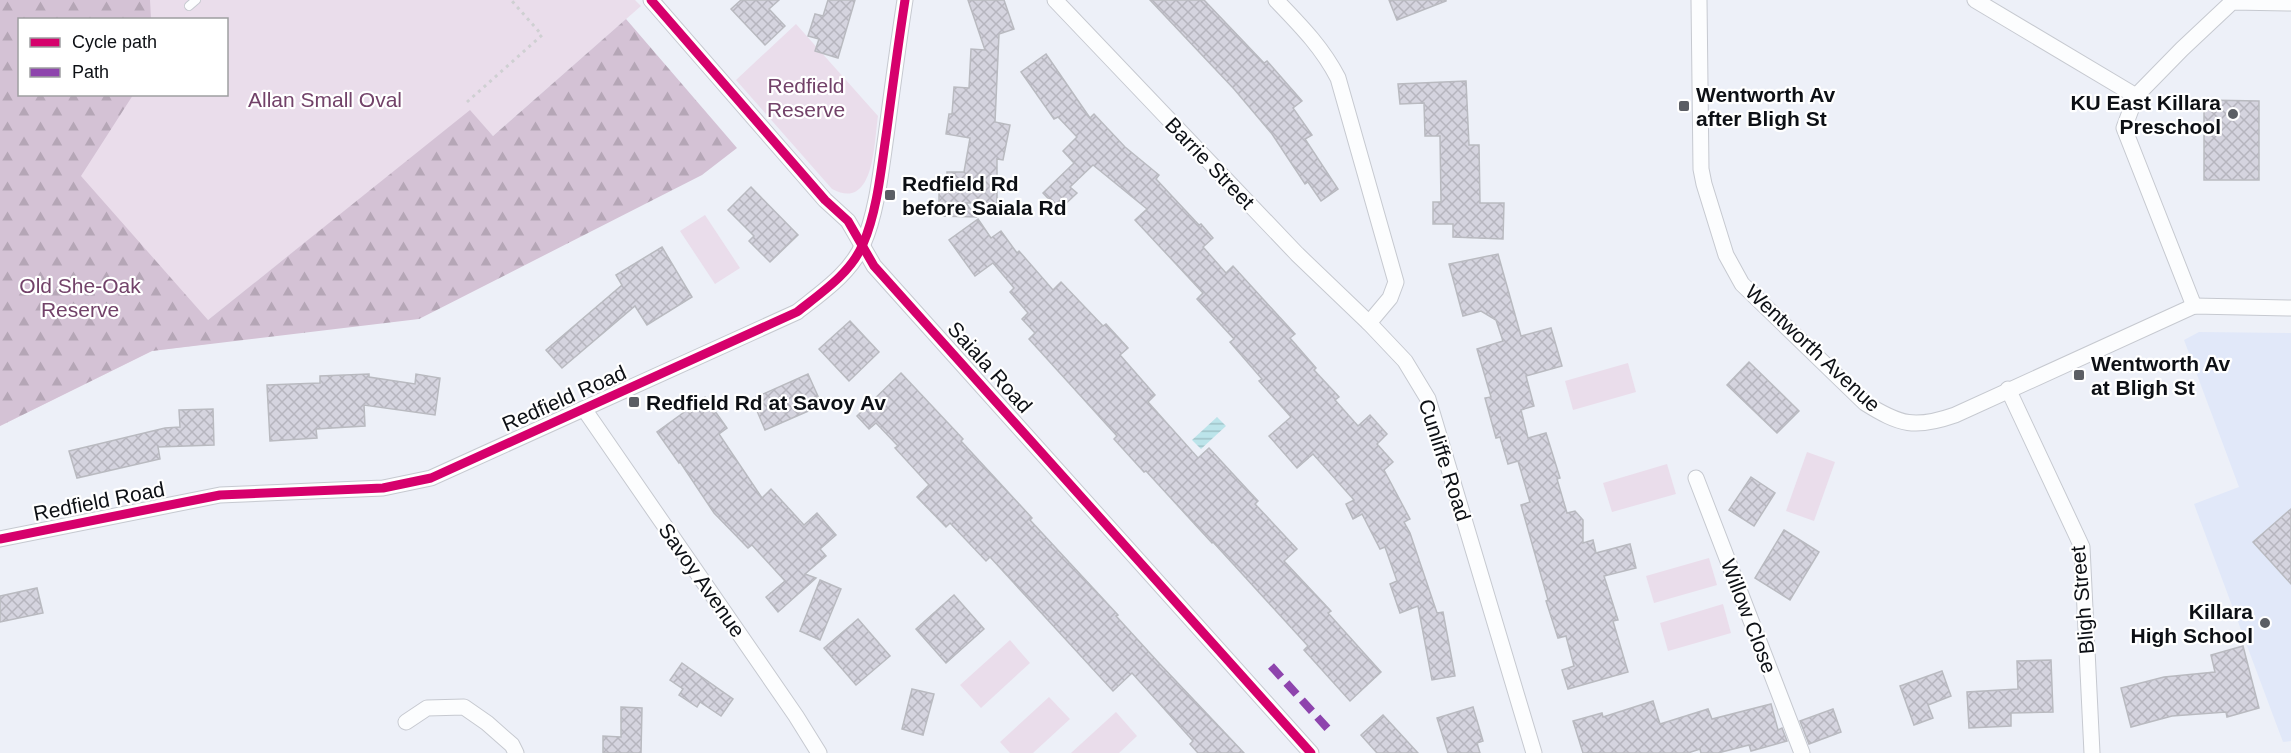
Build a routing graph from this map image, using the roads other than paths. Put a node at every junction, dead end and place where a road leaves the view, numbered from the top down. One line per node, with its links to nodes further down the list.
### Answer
1 (651, 0): 9 (street, Saiala Road)
2 (905, 0): 9 (street, Redfield Road)
3 (1055, 0): 12 (street, Barrie Street)
4 (1276, 0): 12 (street)
5 (1699, 0): 13 (street, Wentworth Avenue)
6 (1976, 0): 8 (street)
7 (2291, 3): 8 (street)
8 (2136, 96): 10 (street)
9 (863, 244): 14 (street, Redfield Road); 20 (street, Saiala Road)
10 (2193, 306): 11 (street, Wentworth Avenue); 13 (street, Wentworth Avenue)
11 (2291, 308)
12 (1369, 323): 21 (street, Cunliffe Road)
13 (2008, 389): 23 (street, Bligh Street)
14 (584, 409): 16 (street, Redfield Road); 19 (street, Savoy Avenue)
15 (1696, 478): 22 (street, Willow Close)
16 (0, 539)
17 (406, 722): 18 (street)
18 (516, 753)
19 (819, 753)
20 (1311, 753)
21 (1534, 753)
22 (1802, 753)
23 (2092, 753)

